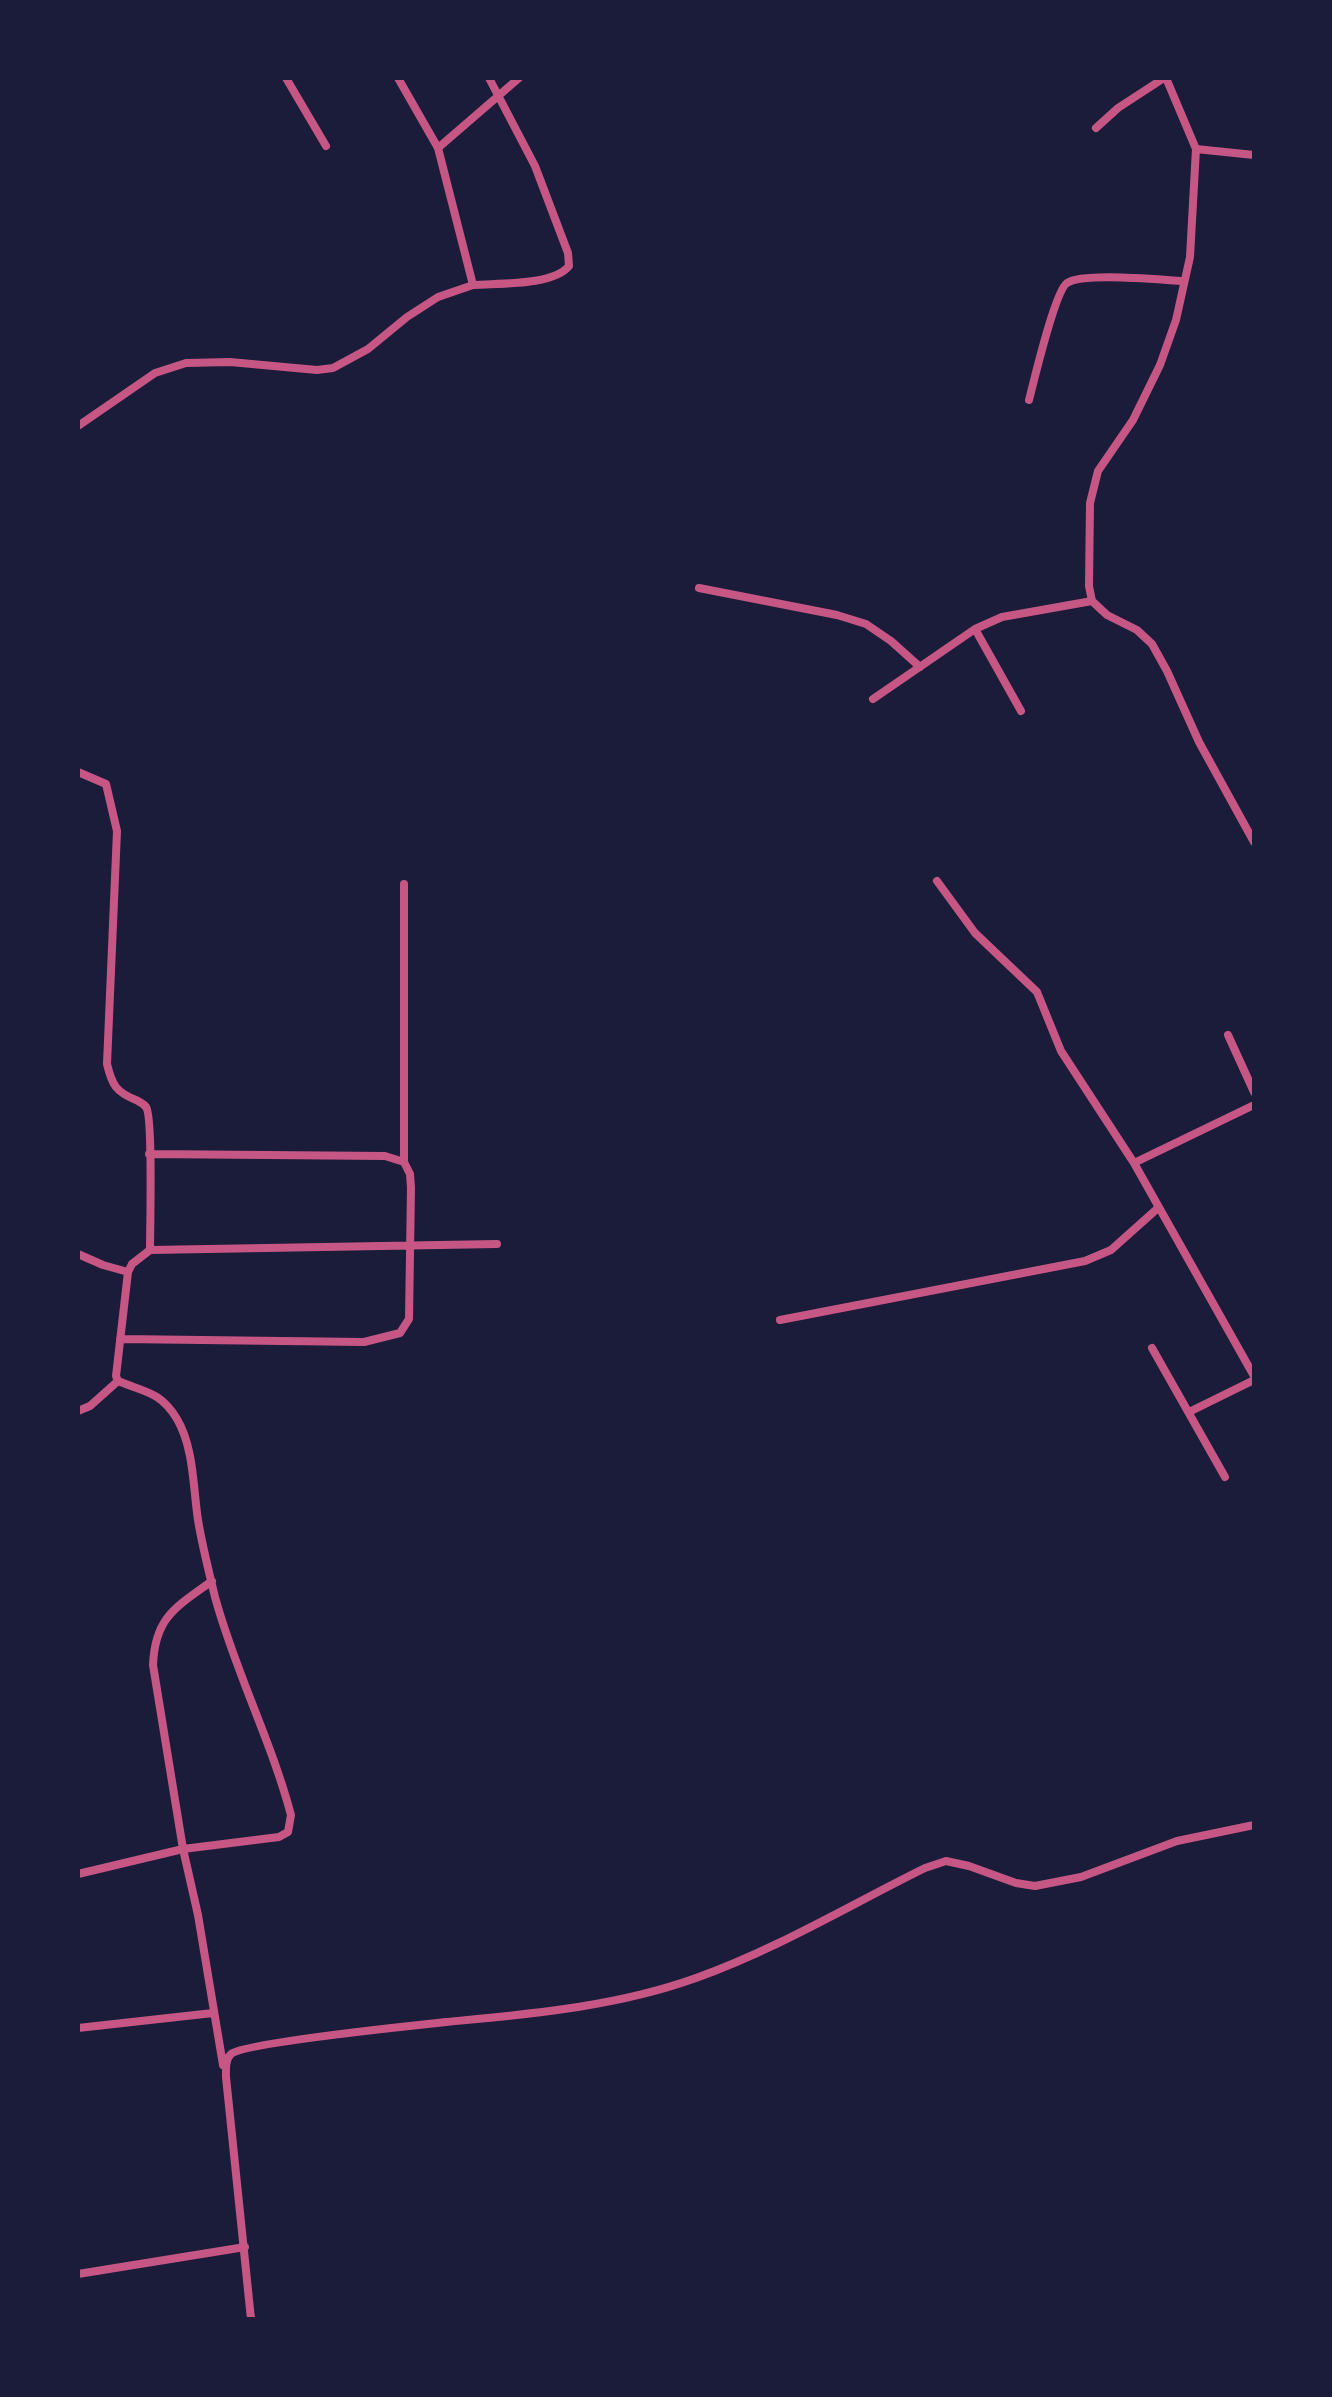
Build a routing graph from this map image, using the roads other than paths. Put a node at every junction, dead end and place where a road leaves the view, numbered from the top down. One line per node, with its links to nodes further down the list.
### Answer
1 (286, 78): 8 (street)
2 (398, 78): 9 (street)
3 (489, 78): 6 (street)
4 (519, 78): 6 (street)
5 (1165, 78): 7 (street); 10 (street)
6 (498, 96): 9 (street); 13 (street)
7 (1096, 128)
8 (326, 146)
9 (438, 148): 13 (street)
10 (1196, 149): 11 (street); 12 (street)
11 (1254, 155)
12 (1184, 281): 14 (street); 17 (street)
13 (473, 285): 15 (street)
14 (1029, 400)
15 (78, 426)
16 (699, 588): 19 (street)
17 (1092, 601): 18 (street); 23 (street)
18 (975, 629): 19 (street); 21 (street)
19 (920, 667): 20 (street)
20 (873, 699)
21 (1021, 711)
22 (78, 772): 29 (street)
23 (1254, 842)
24 (937, 881): 31 (street)
25 (404, 884): 30 (street)
26 (1228, 1035): 27 (street)
27 (1254, 1092)
28 (1254, 1105): 31 (street)
29 (149, 1154): 30 (street); 35 (street)
30 (404, 1162): 34 (street)
31 (1134, 1163): 32 (street)
32 (1158, 1208): 38 (street); 41 (street)
33 (497, 1244): 34 (street)
34 (411, 1246): 35 (street); 39 (street)
35 (150, 1250): 37 (street)
36 (78, 1254): 37 (street)
37 (128, 1272): 39 (street)
38 (780, 1320)
39 (120, 1339): 42 (street)
40 (1152, 1348): 44 (street)
41 (1254, 1378): 44 (street)
42 (118, 1381): 43 (street); 46 (street)
43 (78, 1411)
44 (1189, 1412): 45 (street)
45 (1225, 1477)
46 (212, 1581): 48 (street); 48 (street)
47 (1254, 1825): 52 (street)
48 (183, 1849): 49 (street); 50 (street)
49 (78, 1874)
50 (213, 2013): 51 (street); 52 (street)
51 (78, 2028)
52 (226, 2077): 53 (street)
53 (245, 2247): 54 (street); 55 (street)
54 (78, 2274)
55 (251, 2319)

